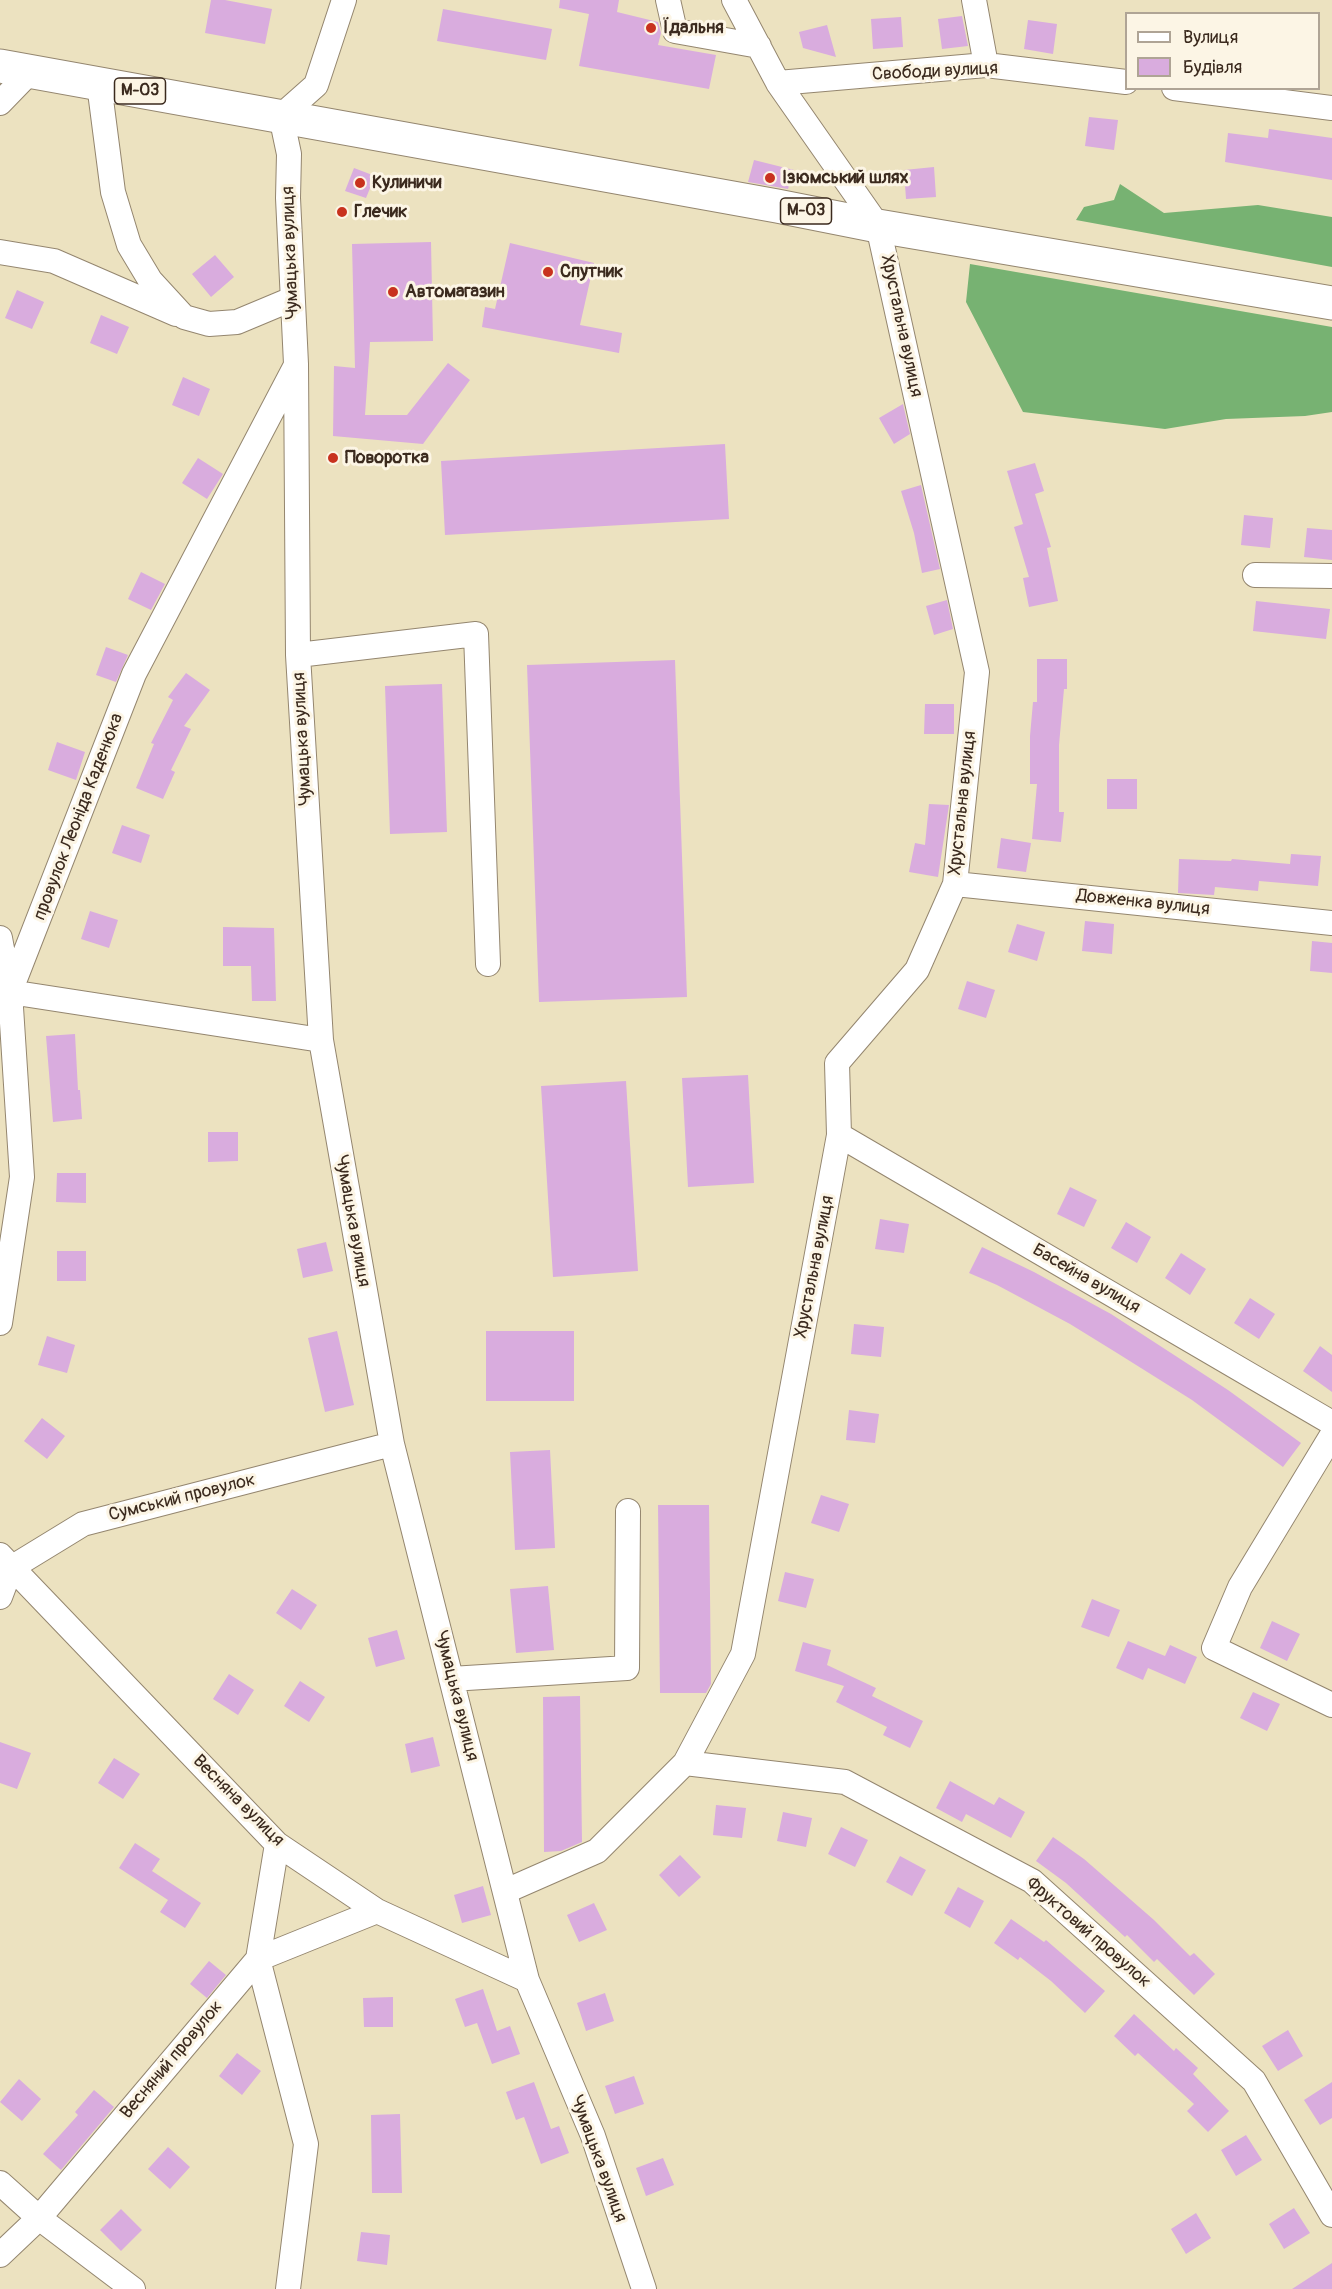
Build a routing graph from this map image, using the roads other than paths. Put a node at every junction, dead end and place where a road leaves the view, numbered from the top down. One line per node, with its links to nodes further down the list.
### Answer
1 (344, 0): 15 (street)
2 (668, 0): 5 (street)
3 (734, 0): 5 (street)
4 (974, 0): 6 (street)
5 (759, 46): 10 (street)
6 (986, 65): 9 (street, Свободи вулиця); 10 (street, Свободи вулиця)
7 (0, 66): 8 (highway, М-03)
8 (32, 70): 11 (highway, М-03); 13 (street)
9 (1125, 82)
10 (778, 83): 16 (street)
11 (99, 84): 15 (highway, М-03); 20 (street)
12 (1190, 90): 14 (street)
13 (0, 103)
14 (1332, 108)
15 (280, 116): 16 (highway, М-03); 18 (street, Чумацька вулиця)
16 (878, 226): 19 (highway, М-03); 25 (street, Хрустальна вулиця)
17 (0, 252): 20 (street)
18 (292, 300): 20 (street); 21 (street, Чумацька вулиця)
19 (1332, 303)
20 (184, 317)
21 (296, 364): 24 (street, Чумацька вулиця); 29 (street, провулок Леоніда Каденюка)
22 (1256, 575): 23 (street)
23 (1332, 576)
24 (298, 655): 28 (street); 30 (street, Чумацька вулиця)
25 (955, 884): 26 (street, Довженка вулиця); 31 (street, Хрустальна вулиця)
26 (1332, 923)
27 (0, 938): 29 (street)
28 (488, 964)
29 (10, 992): 30 (street); 32 (street)
30 (321, 1040): 35 (street, Чумацька вулиця)
31 (839, 1135): 33 (street, Басейна вулиця); 41 (street, Хрустальна вулиця)
32 (0, 1323)
33 (1332, 1423)
34 (1332, 1435): 40 (street)
35 (392, 1444): 37 (street, Сумський провулок); 39 (street, Чумацька вулиця)
36 (628, 1511): 39 (street)
37 (6, 1561): 38 (street); 42 (street, Весняна вулиця)
38 (0, 1597)
39 (451, 1679): 43 (street, Чумацька вулиця)
40 (1332, 1705)
41 (685, 1763): 43 (street, Хрустальна вулиця); 48 (street, Фруктовий провулок)
42 (277, 1844): 44 (street, Весняна вулиця); 45 (street)
43 (506, 1891): 46 (street, Чумацька вулиця)
44 (377, 1911): 45 (street, Весняний провулок); 46 (street, Весняна вулиця)
45 (258, 1959): 49 (street, Весняний провулок); 52 (street)
46 (527, 1980): 53 (street, Чумацька вулиця)
47 (0, 2183): 49 (street)
48 (1332, 2215)
49 (39, 2218): 50 (street, Весняний провулок); 51 (street)
50 (0, 2255)
51 (133, 2289)
52 (288, 2289)
53 (644, 2289)

